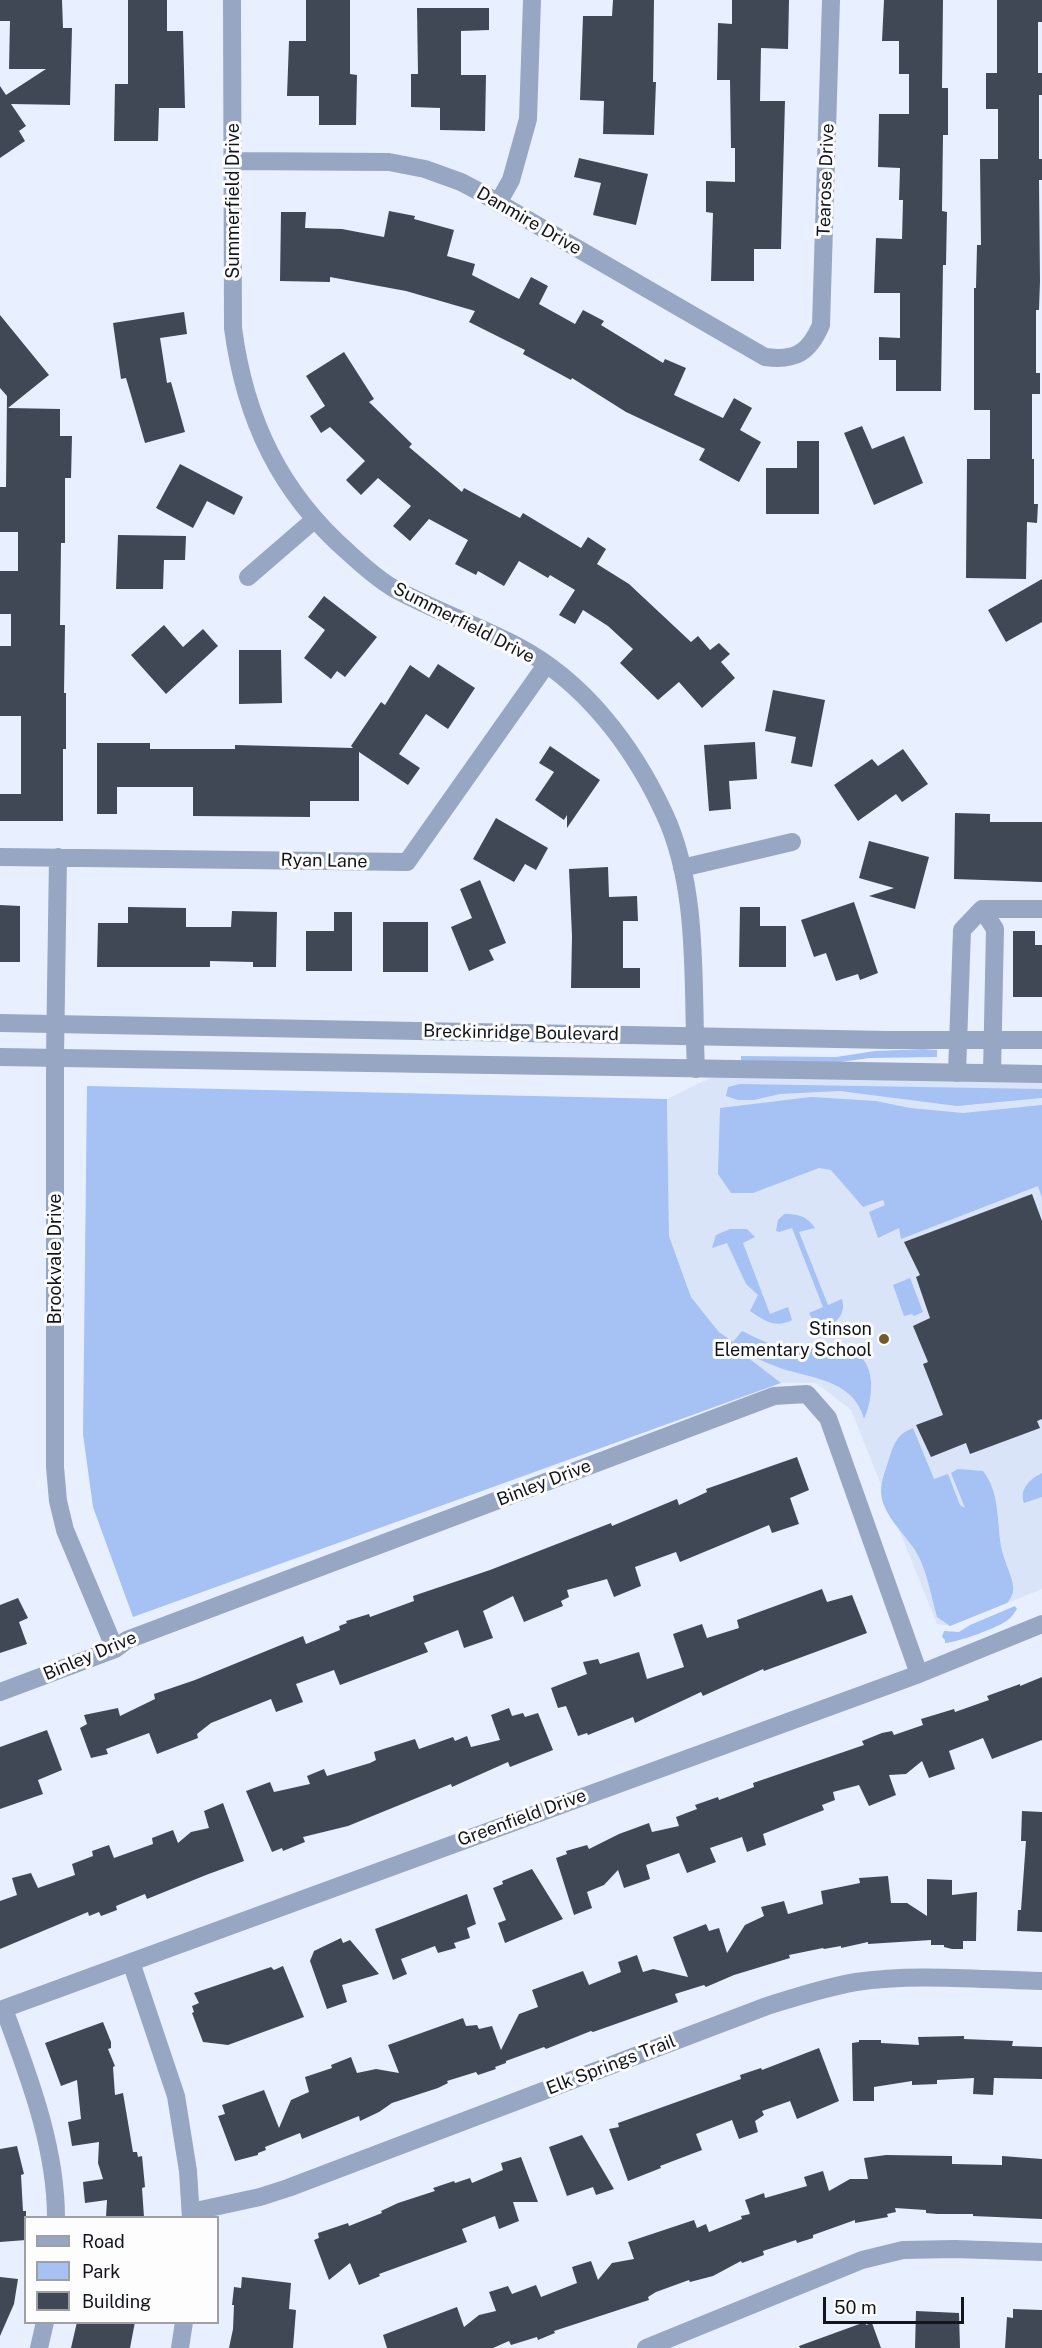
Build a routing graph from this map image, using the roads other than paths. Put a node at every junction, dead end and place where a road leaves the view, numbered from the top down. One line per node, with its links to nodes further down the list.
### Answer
1 (232, 0): 4 (street, Summerfield Drive)
2 (532, 0): 5 (street)
3 (831, 0): 6 (street, Tearose Drive)
4 (232, 161): 5 (street, Danmire Drive); 7 (street, Summerfield Drive)
5 (498, 202): 6 (street, Danmire Drive)
6 (802, 353)
7 (314, 520): 8 (street); 9 (street, Summerfield Drive)
8 (248, 577)
9 (546, 665): 12 (street, Ryan Lane); 13 (street, Summerfield Drive)
10 (792, 842): 13 (street)
11 (0, 856): 12 (street, Ryan Lane)
12 (58, 857): 17 (street, Brookvale Drive)
13 (682, 868): 18 (street, Summerfield Drive)
14 (982, 909): 15 (street); 19 (street); 20 (street)
15 (1042, 909)
16 (0, 1023): 17 (street, Breckinridge Boulevard)
17 (56, 1024): 18 (street, Breckinridge Boulevard); 23 (street, Brookvale Drive)
18 (694, 1036): 19 (street, Breckinridge Boulevard); 24 (street, Summerfield Drive)
19 (959, 1039): 20 (street, Breckinridge Boulevard); 25 (street)
20 (992, 1040): 21 (street, Breckinridge Boulevard); 26 (street)
21 (1042, 1040)
22 (0, 1057): 23 (street, Breckinridge Boulevard)
23 (55, 1057): 24 (street, Breckinridge Boulevard); 29 (street, Brookvale Drive)
24 (696, 1069): 25 (street, Breckinridge Boulevard)
25 (957, 1072): 26 (street, Breckinridge Boulevard)
26 (992, 1072): 27 (street, Breckinridge Boulevard)
27 (1042, 1074)
28 (1042, 1624): 30 (street, Greenfield Drive)
29 (115, 1649): 30 (street, Binley Drive); 31 (street, Binley Drive)
30 (919, 1674): 32 (street, Greenfield Drive)
31 (0, 1692)
32 (131, 1962): 34 (street, Greenfield Drive); 35 (street)
33 (1042, 1981): 35 (street, Elk Springs Trail)
34 (2, 2009): 36 (street)
35 (191, 2215)
36 (56, 2216)
37 (1042, 2252): 42 (street)
38 (45, 2324): 40 (street)
39 (184, 2324): 41 (street)
40 (39, 2348)
41 (180, 2348)
42 (646, 2348)

